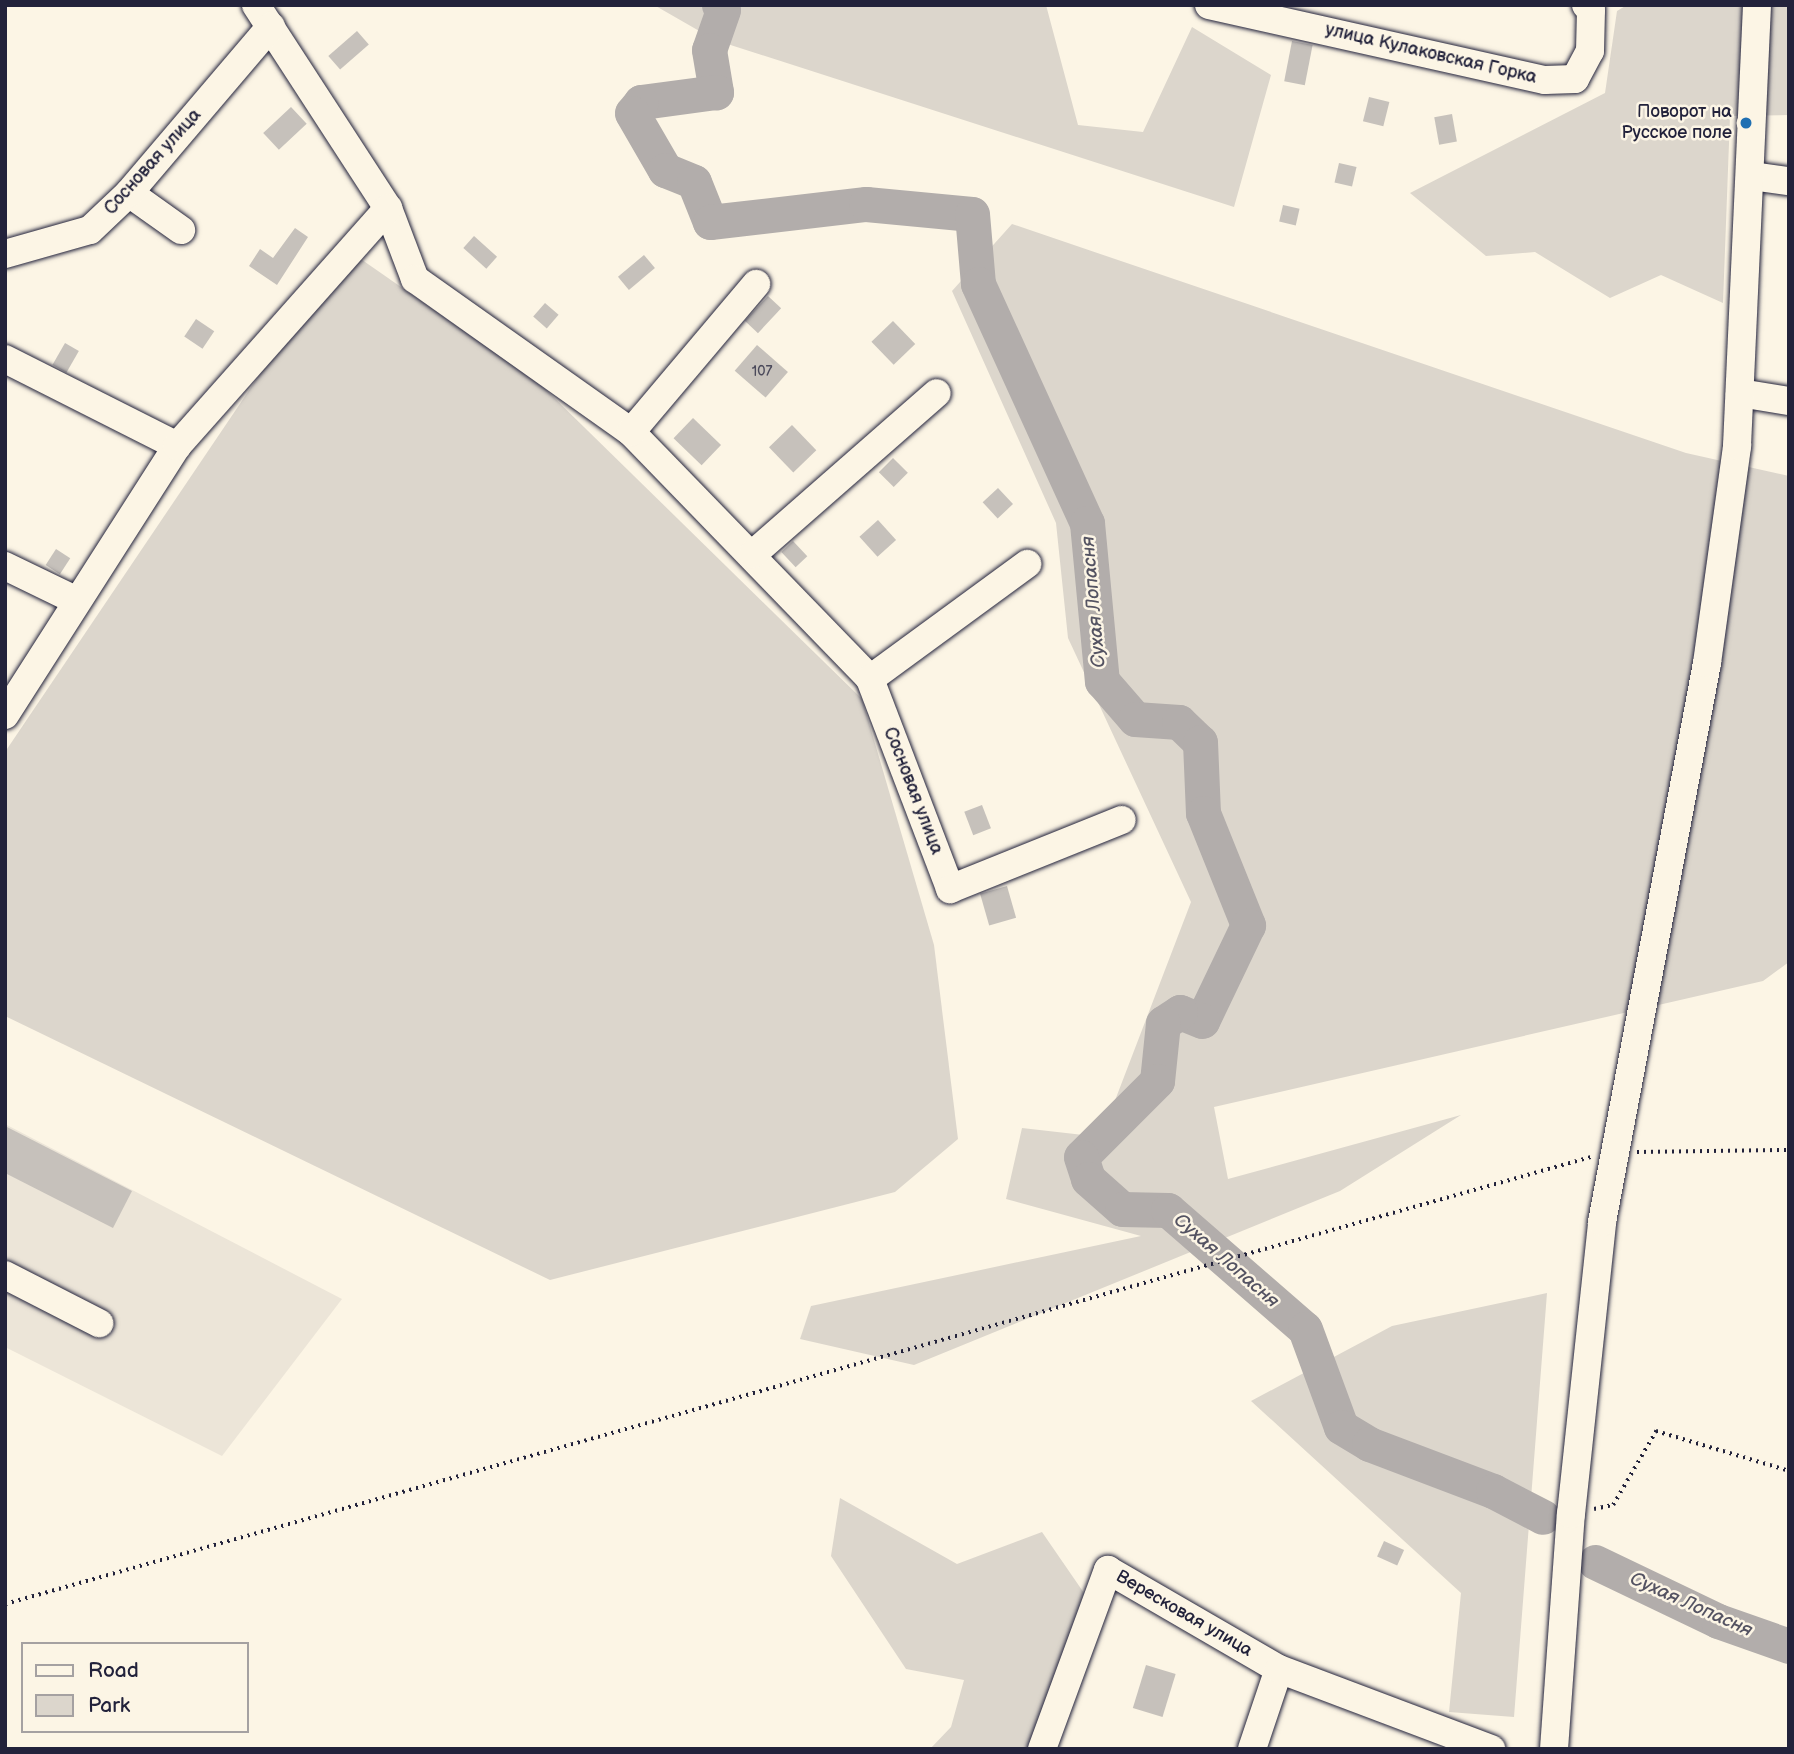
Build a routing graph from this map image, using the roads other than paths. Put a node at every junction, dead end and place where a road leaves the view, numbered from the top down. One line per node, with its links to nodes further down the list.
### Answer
1 (1209, 5): 2 (street, улица Кулаковская Горка)
2 (1586, 5)
3 (1757, 5): 5 (street)
4 (263, 15): 7 (street, Сосновая улица); 8 (street, Сосновая улица)
5 (1752, 176): 6 (street); 14 (street)
6 (1789, 181)
7 (129, 193): 9 (street); 10 (street, Сосновая улица)
8 (388, 208): 16 (street, Сосновая улица); 17 (street)
9 (181, 230)
10 (5, 254)
11 (756, 284): 16 (street)
12 (5, 359): 17 (street)
13 (937, 393): 18 (street)
14 (1740, 393): 15 (street); 31 (street)
15 (1789, 401)
16 (631, 432): 18 (street, Сосновая улица)
17 (177, 446): 21 (street)
18 (753, 554): 22 (street, Сосновая улица)
19 (1027, 564): 22 (street)
20 (5, 566): 21 (street)
21 (77, 601): 23 (street)
22 (870, 679): 24 (street, Сосновая улица)
23 (5, 715)
24 (1122, 820)
25 (5, 1275): 26 (street)
26 (99, 1323)
27 (1279, 1669): 28 (street, Вересковая улица); 29 (street); 30 (street, Вересковая улица)
28 (1042, 1749)
29 (1252, 1749)
30 (1491, 1749)
31 (1554, 1749)

